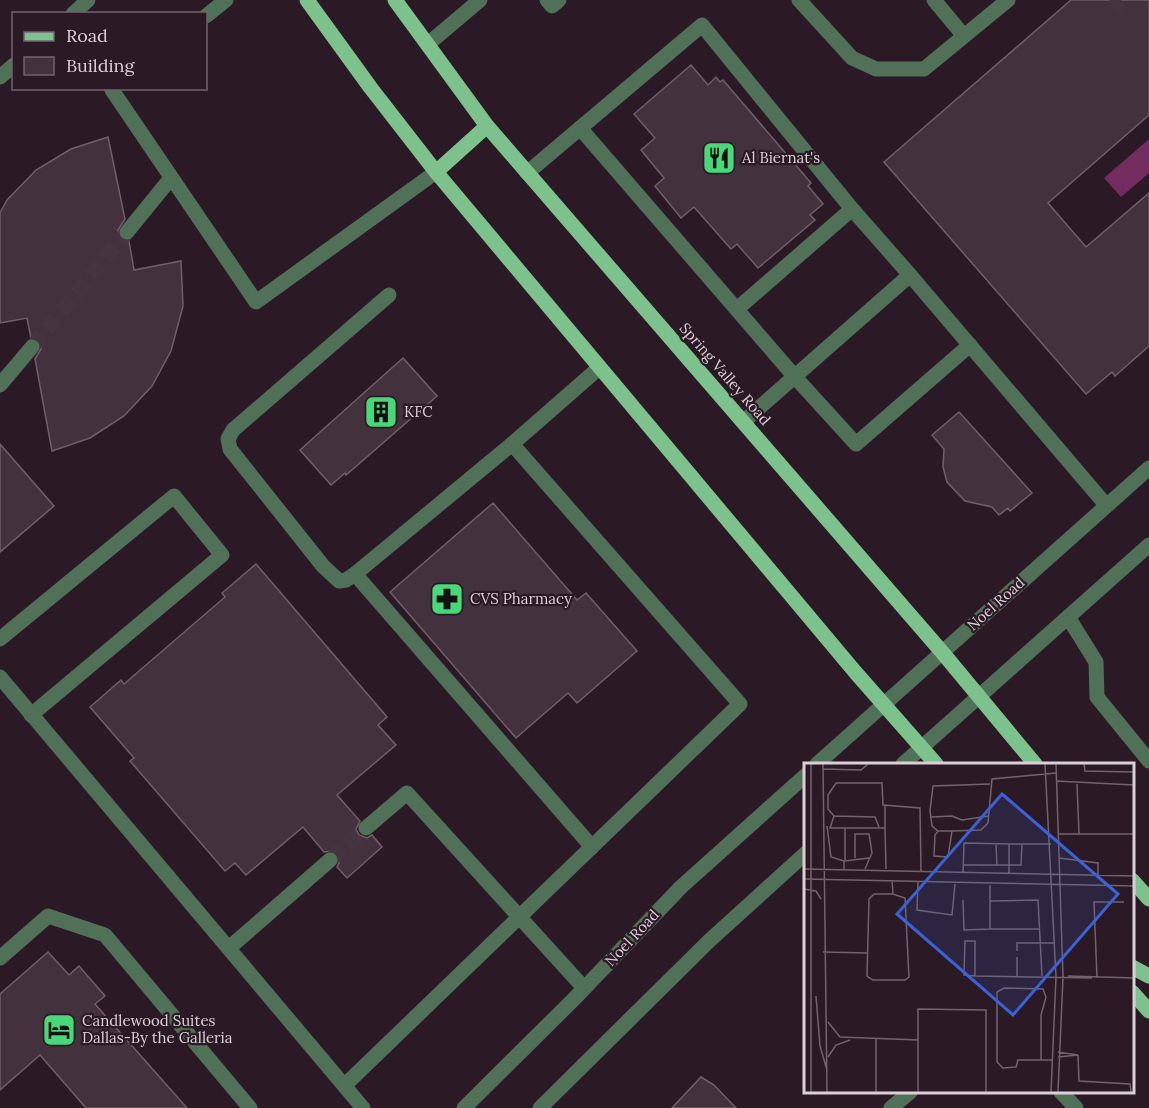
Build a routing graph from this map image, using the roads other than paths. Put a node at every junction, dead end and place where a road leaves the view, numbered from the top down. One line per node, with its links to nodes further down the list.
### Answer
1 (88, 0): 11 (street)
2 (226, 0): 12 (street)
3 (307, 0): 20 (main road)
4 (480, 0): 14 (street)
5 (547, 0): 6 (street)
6 (559, 0)
7 (799, 0): 13 (street)
8 (934, 0): 13 (street)
9 (1008, 0): 13 (street)
10 (398, 1): 14 (main road, Spring Valley Road)
11 (75, 12)
12 (207, 15)
13 (964, 36)
14 (428, 44): 18 (main road, Spring Valley Road)
15 (12, 67): 16 (street)
16 (0, 77)
17 (111, 90): 22 (street)
18 (487, 126): 20 (main road); 21 (main road, Spring Valley Road)
19 (580, 128): 21 (street); 23 (street); 27 (street)
20 (436, 172): 22 (street); 30 (main road)
21 (527, 173): 33 (main road, Spring Valley Road)
22 (171, 178): 24 (street)
23 (852, 209): 25 (street); 27 (street)
24 (127, 232)
25 (909, 275): 28 (street); 31 (street)
26 (389, 295): 38 (street)
27 (737, 309): 31 (street)
28 (970, 345): 31 (street); 36 (street)
29 (32, 347): 32 (street)
30 (599, 368): 34 (street); 44 (main road)
31 (795, 377): 33 (street)
32 (0, 385)
33 (743, 422): 41 (main road, Spring Valley Road)
34 (512, 444): 38 (street); 54 (street)
35 (1149, 468): 36 (street, Noel Road)
36 (1106, 506): 41 (street, Noel Road)
37 (1149, 545): 39 (street)
38 (355, 574): 54 (street)
39 (1068, 617): 43 (street); 47 (street)
40 (0, 639): 45 (street)
41 (942, 652): 43 (main road, Spring Valley Road); 44 (street, Noel Road)
42 (0, 677): 45 (street)
43 (979, 697): 46 (street); 51 (main road, Spring Valley Road)
44 (882, 705): 46 (main road); 48 (street, Noel Road)
45 (31, 715): 60 (street)
46 (921, 748): 49 (street); 50 (main road)
47 (1149, 761)
48 (819, 763)
49 (905, 763)
50 (934, 763)
51 (1033, 763)
52 (804, 777): 64 (street, Noel Road)
53 (366, 828): 59 (street)
54 (592, 847): 59 (street)
55 (804, 855): 73 (street)
56 (330, 860): 60 (street)
57 (1134, 882): 58 (main road)
58 (1149, 899)
59 (518, 917): 64 (street); 67 (street)
60 (229, 948): 67 (street)
61 (0, 958): 70 (street)
62 (1134, 968): 63 (main road)
63 (1149, 976)
64 (584, 988): 72 (street, Noel Road)
65 (1134, 994): 66 (main road)
66 (1149, 1011)
67 (345, 1085): 71 (street)
68 (909, 1093): 74 (street)
69 (1062, 1093): 75 (street)
70 (250, 1108)
71 (363, 1108)
72 (464, 1108)
73 (540, 1108)
74 (891, 1108)
75 (1076, 1108)

